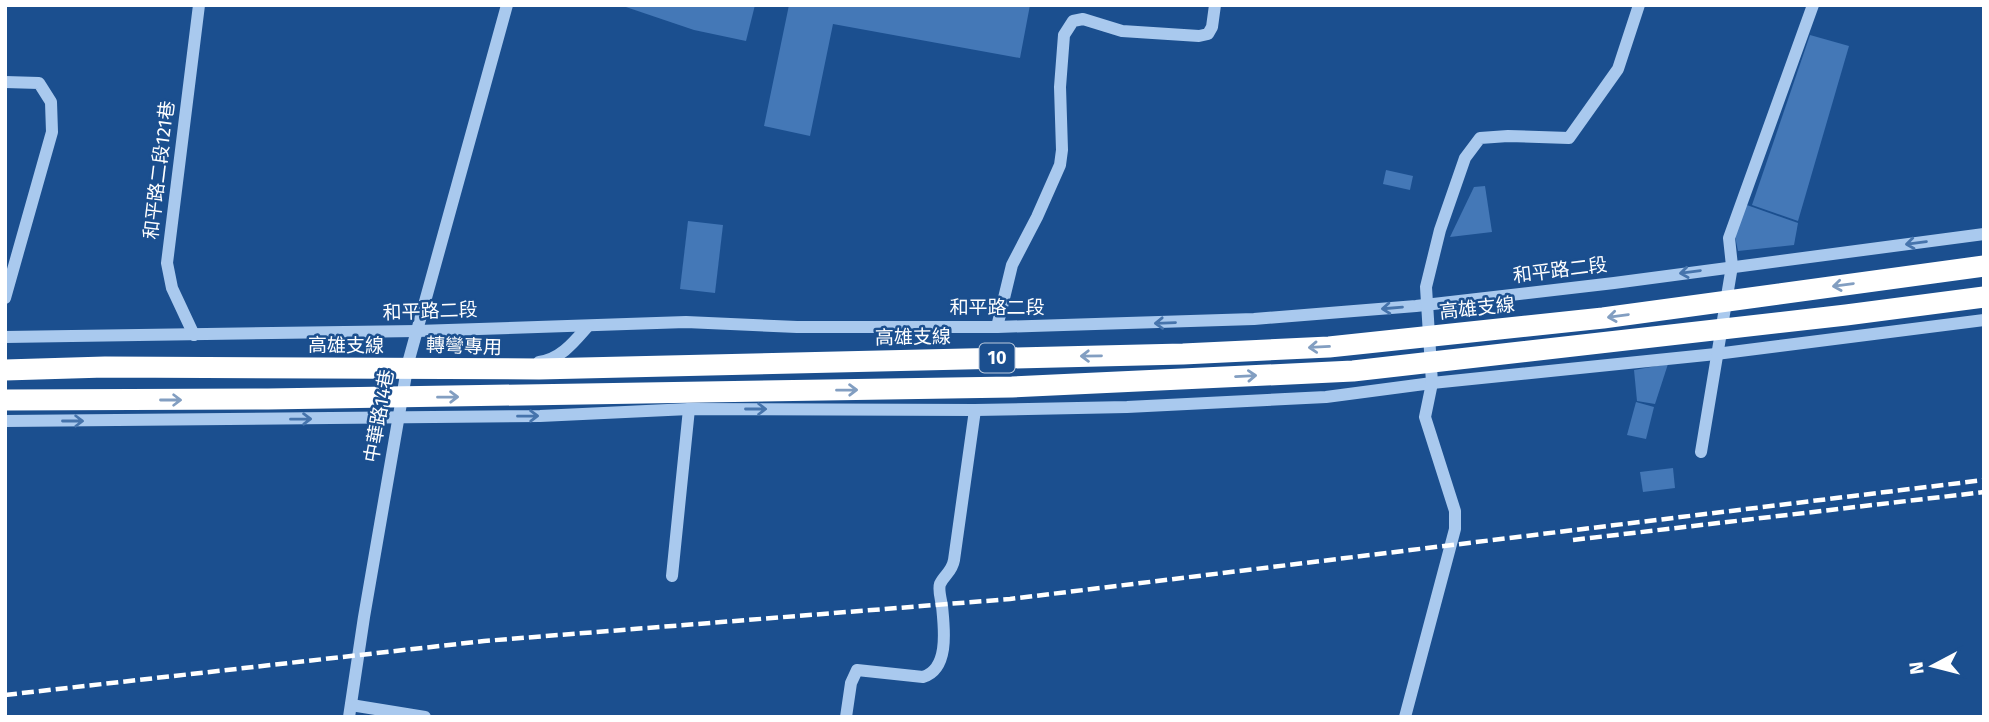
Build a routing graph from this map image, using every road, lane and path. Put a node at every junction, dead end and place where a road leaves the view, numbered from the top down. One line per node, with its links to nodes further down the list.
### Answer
1 (199, 5): 17 (street, 和平路二段121巷)
2 (507, 5): 16 (street, 中華路14巷)
3 (1215, 5): 15 (street)
4 (1639, 5): 12 (street)
5 (1813, 5): 8 (street)
6 (5, 82): 11 (street)
7 (1984, 234): 8 (street, 和平路二段, one-way to 8)
8 (1732, 266): 12 (street, 和平路二段, one-way to 12); 19 (street)
9 (1984, 266): 21 (highway, 高雄支線 / 10, one-way to 21, bridge)
10 (1984, 297): 23 (highway, 10, one-way to 10, bridge)
11 (5, 298)
12 (1427, 305): 15 (street, 和平路二段, one-way to 15); 22 (street)
13 (1984, 320): 19 (street)
14 (588, 326): 15 (street, 和平路二段); 16 (street, 和平路二段); 20 (street, 轉彎專用)
15 (997, 327)
16 (417, 331): 17 (street, 和平路二段); 20 (street, 中華路14巷)
17 (194, 335): 18 (street, 和平路二段)
18 (5, 337)
19 (1716, 354): 22 (street); 28 (street)
20 (408, 363): 26 (street, 中華路14巷)
21 (5, 370)
22 (1432, 383): 25 (street); 33 (street)
23 (5, 400)
24 (690, 409): 25 (street, one-way to 25); 26 (street, one-way to 24); 29 (street)
25 (975, 410): 32 (street)
26 (398, 418): 27 (street, one-way to 26); 30 (street, 中華路14巷)
27 (5, 421)
28 (1701, 452)
29 (672, 576)
30 (350, 711): 31 (street)
31 (425, 717)
32 (846, 717)
33 (1405, 717)

